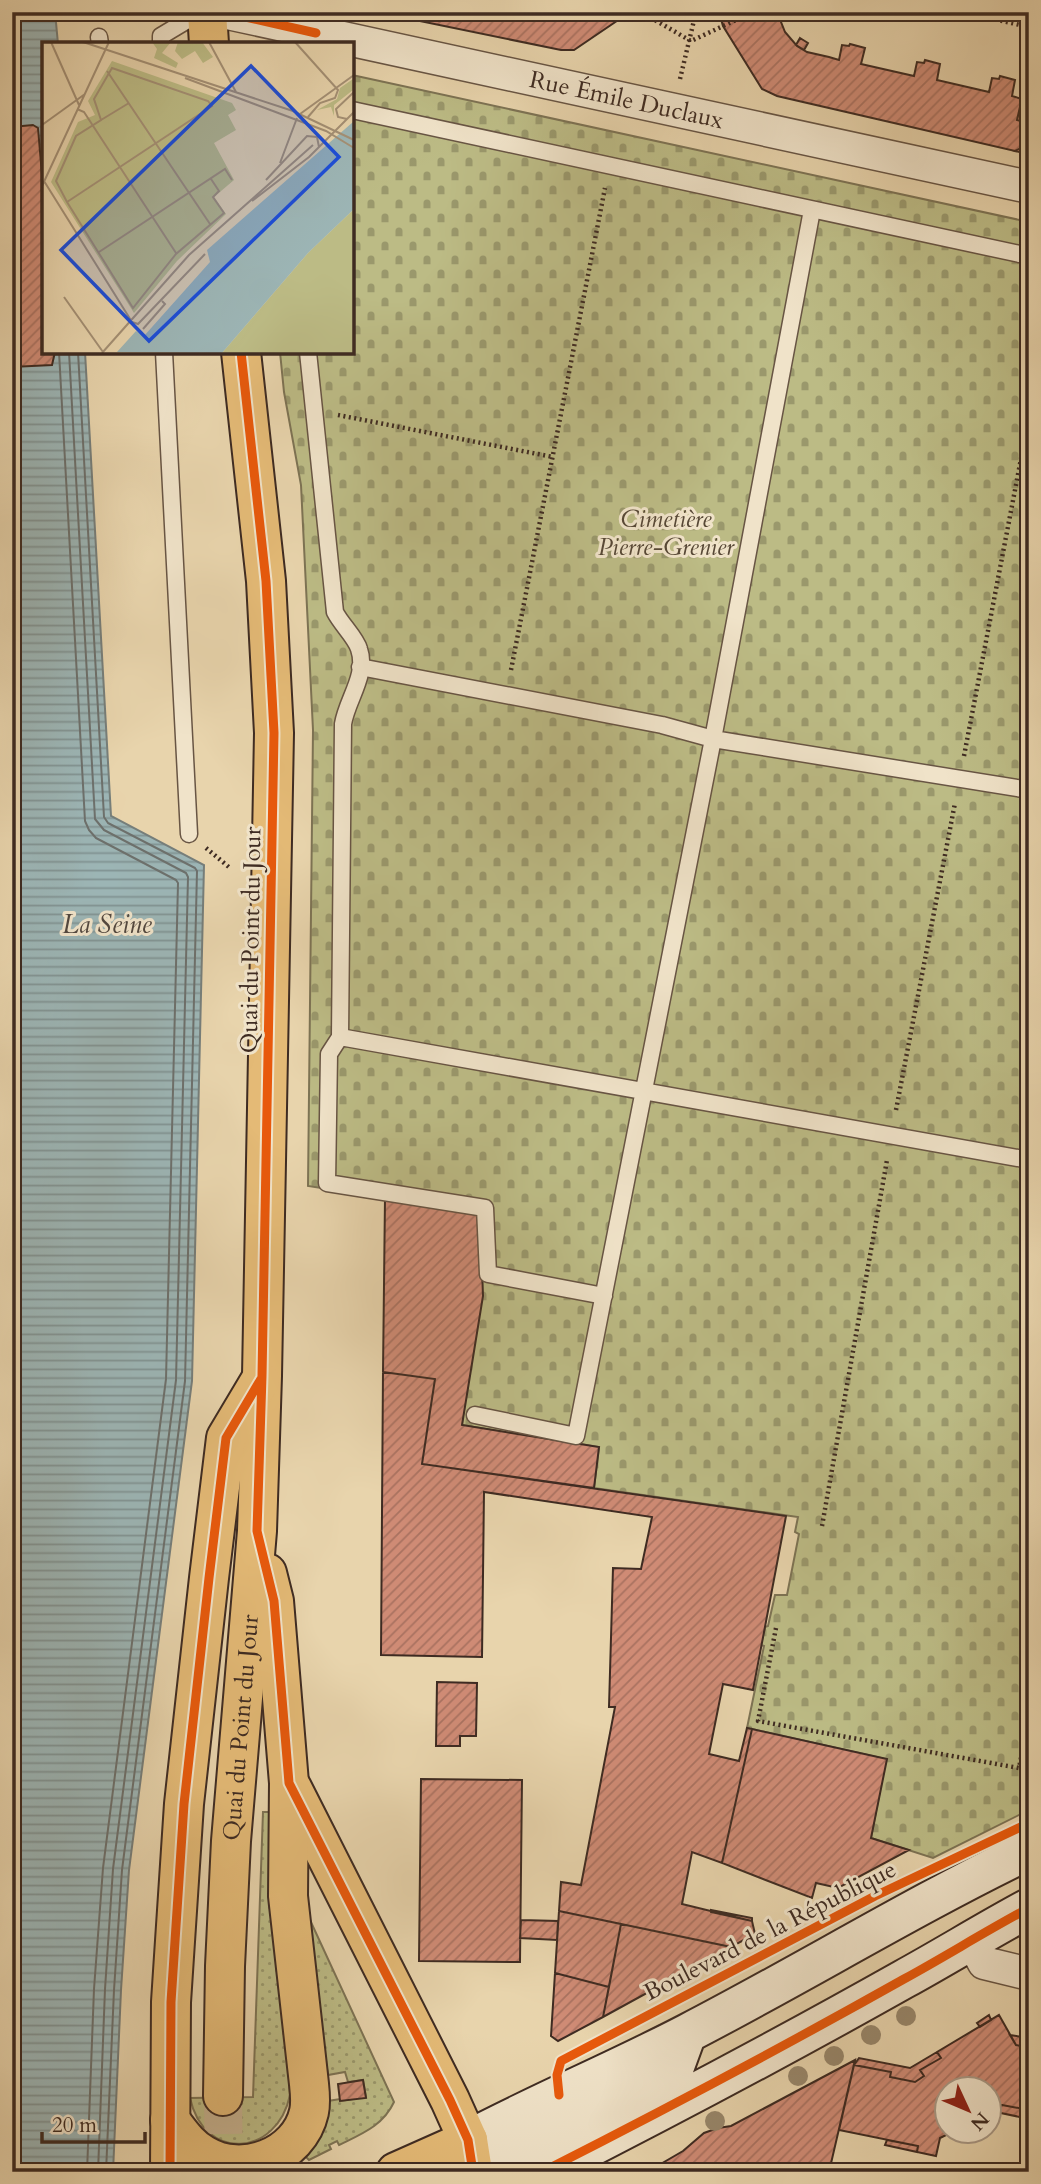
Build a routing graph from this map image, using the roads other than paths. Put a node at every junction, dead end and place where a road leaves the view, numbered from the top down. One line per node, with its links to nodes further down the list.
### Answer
1 (201, 12): 4 (lane)
2 (207, 12): 5 (main road)
3 (223, 12): 7 (street, Rue Émile Duclaux)
4 (162, 42)
5 (209, 42)
6 (354, 110): 8 (lane)
7 (1029, 187)
8 (812, 210): 9 (lane); 14 (lane)
9 (1029, 256)
10 (164, 354): 16 (lane)
11 (241, 354): 21 (main road, Quai du Point du Jour)
12 (308, 354): 13 (lane)
13 (360, 667): 14 (lane); 17 (lane)
14 (713, 739): 15 (lane); 18 (lane)
15 (1029, 790)
16 (190, 834)
17 (340, 1037): 18 (lane); 20 (lane)
18 (643, 1092): 19 (lane); 20 (lane)
19 (1029, 1160)
20 (604, 1296): 22 (lane)
21 (262, 1376): 23 (main road, Quai du Point du Jour); 31 (main road)
22 (474, 1415)
23 (257, 1531): 24 (main road); 30 (main road, Quai du Point du Jour)
24 (289, 1783): 31 (main road); 32 (main road)
25 (1029, 1850): 32 (main road, Boulevard de la République)
26 (1029, 1882): 28 (main road)
27 (1029, 1908): 28 (main road)
28 (971, 1939): 29 (street); 35 (main road)
29 (1029, 1974)
30 (223, 2096)
31 (170, 2120): 33 (main road)
32 (476, 2161): 34 (main road, Boulevard de la République)
33 (170, 2172)
34 (396, 2172)
35 (542, 2172)

